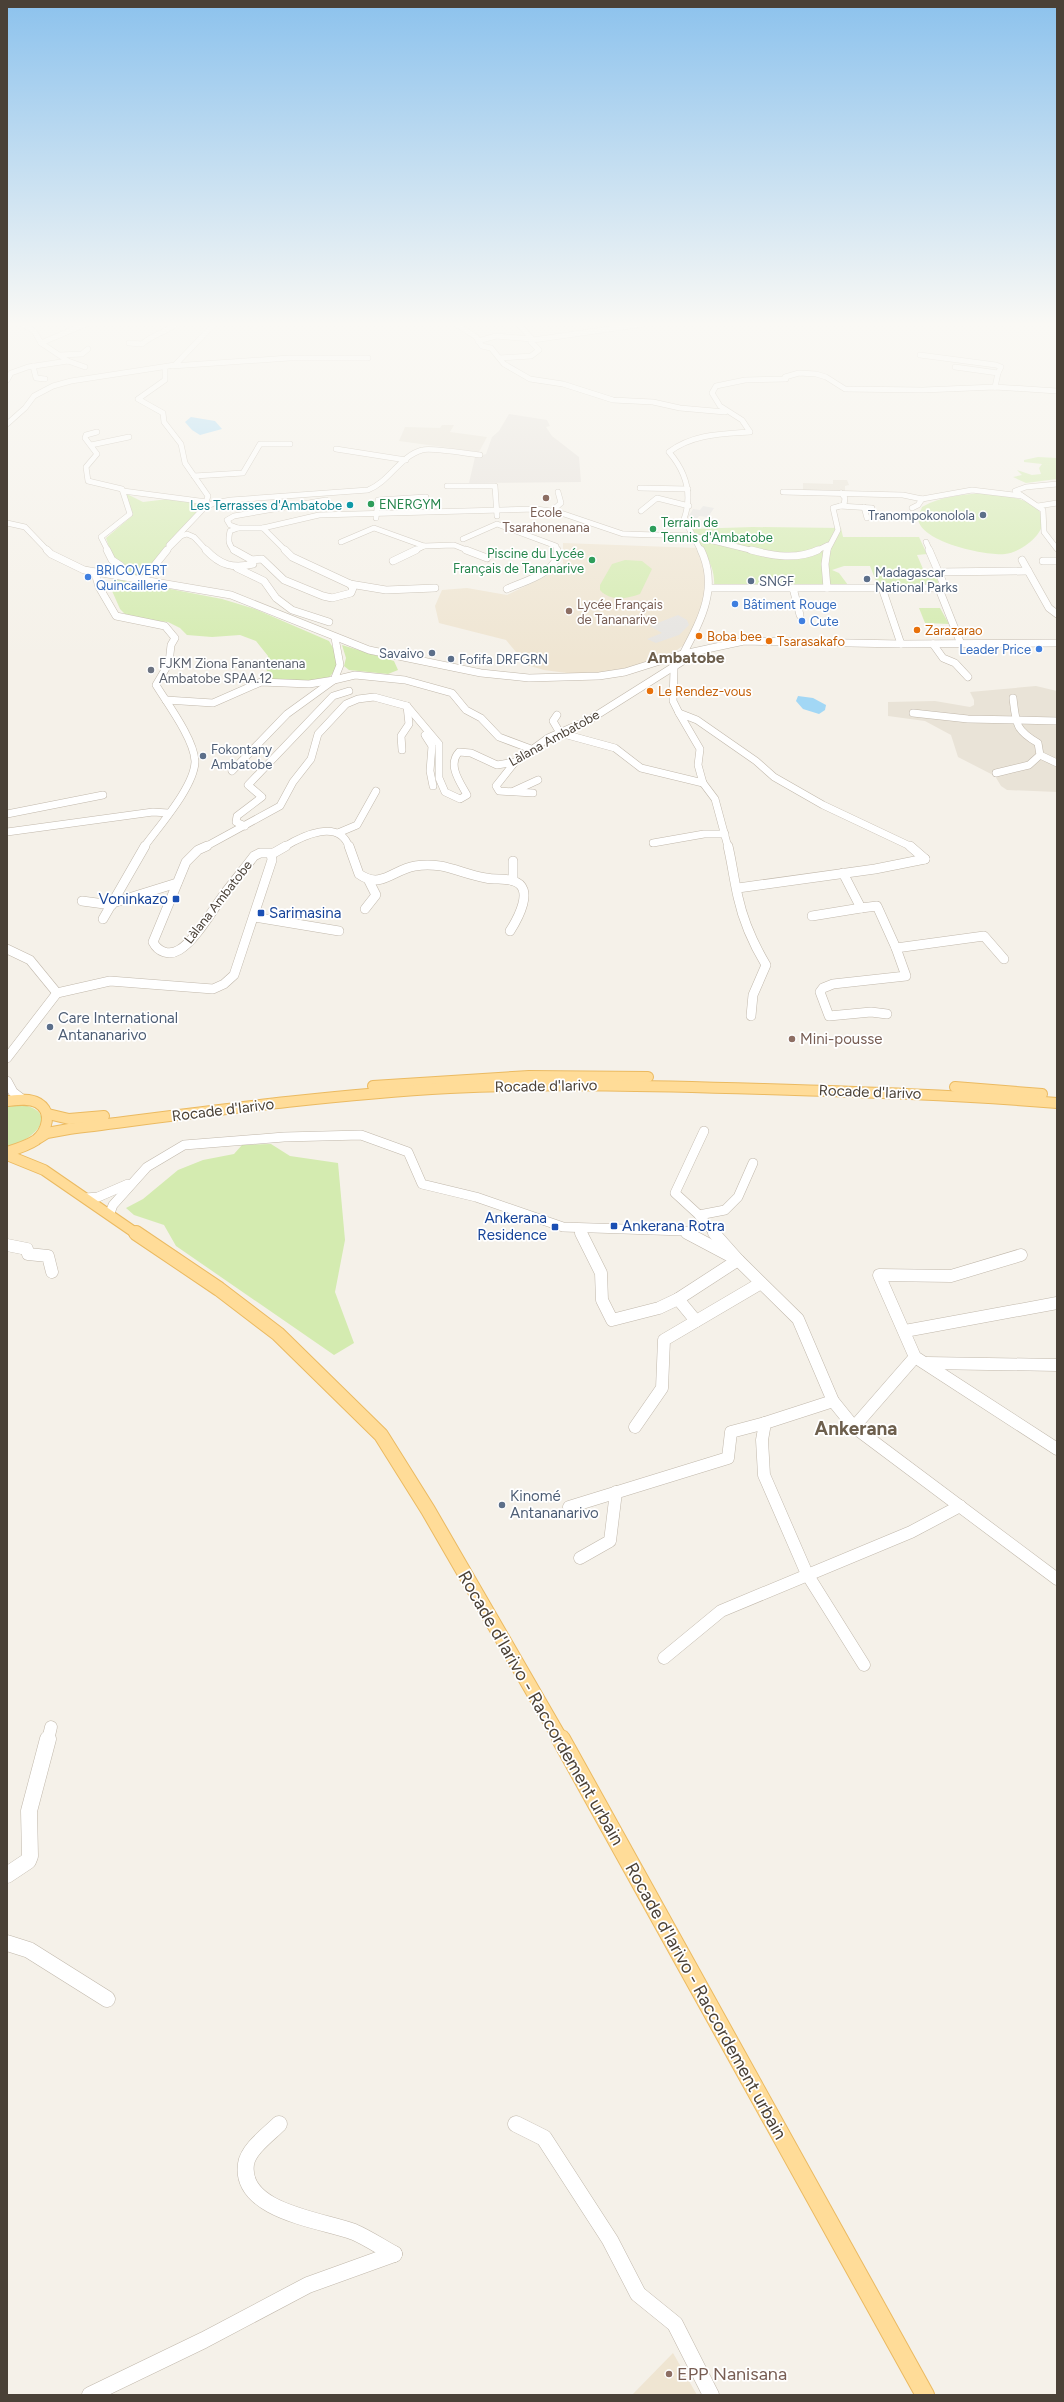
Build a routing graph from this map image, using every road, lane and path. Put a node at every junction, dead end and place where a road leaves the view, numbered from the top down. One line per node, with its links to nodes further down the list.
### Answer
1 (87, 436): 6 (street)
2 (129, 436): 6 (street)
3 (175, 436): 10 (street)
4 (705, 436): 14 (street)
5 (290, 444): 10 (street)
6 (91, 445): 15 (street)
7 (336, 449): 9 (street)
8 (480, 455): 9 (street)
9 (406, 460): 28 (street)
10 (194, 476): 23 (street)
11 (1057, 484): 19 (street)
12 (447, 486): 32 (street)
13 (640, 488): 14 (street)
14 (688, 489): 25 (street)
15 (123, 491): 23 (street); 62 (street)
16 (558, 492): 33 (street)
17 (783, 492): 18 (street)
18 (841, 493): 21 (street); 26 (street)
19 (1022, 496): 21 (street); 27 (street)
20 (426, 497): 35 (street)
21 (922, 499): 31 (street)
22 (326, 500): 39 (street)
23 (207, 502): 28 (street)
24 (1057, 503): 27 (street)
25 (689, 506): 34 (street); 42 (street)
26 (840, 506): 29 (street); 50 (street)
27 (1038, 506): 51 (street)
28 (204, 508): 47 (street)
29 (864, 508): 30 (street); 36 (street)
30 (872, 508)
31 (912, 508)
32 (497, 510): 33 (street); 35 (street); 38 (street)
33 (553, 510): 42 (street)
34 (641, 511)
35 (377, 513): 40 (street); 41 (street)
36 (867, 518)
37 (7, 523): 61 (street)
38 (497, 524): 43 (street); 71 (street)
39 (238, 528): 40 (street); 53 (street)
40 (263, 528): 64 (street)
41 (374, 528): 44 (street); 45 (street)
42 (692, 536): 50 (street); 66 (street)
43 (463, 539): 44 (street); 48 (street)
44 (412, 541): 49 (street)
45 (341, 542)
46 (926, 542): 59 (street)
47 (169, 545): 58 (street); 63 (street)
48 (454, 545): 49 (street); 52 (street)
49 (424, 546): 55 (street)
50 (828, 546): 68 (street)
51 (1057, 549)
52 (487, 558)
53 (252, 560): 58 (street); 64 (street)
54 (1022, 560): 60 (street)
55 (393, 561)
56 (1043, 561): 57 (street)
57 (1057, 561)
58 (236, 568): 74 (street)
59 (938, 572): 60 (street); 70 (street)
60 (1028, 572): 72 (street)
61 (95, 573): 62 (street); 85 (street)
62 (118, 575): 63 (street)
63 (143, 580): 75 (street)
64 (350, 584): 65 (street)
65 (435, 588)
66 (711, 588): 67 (street); 80 (street)
67 (793, 588): 68 (street); 73 (street)
68 (827, 588): 69 (street)
69 (882, 588): 70 (street); 77 (street)
70 (939, 588): 79 (street)
71 (508, 589)
72 (1057, 614)
73 (800, 615)
74 (329, 622)
75 (335, 638): 80 (street); 82 (street)
76 (1057, 643): 79 (street)
77 (901, 644): 78 (street); 80 (street, Làlana Ambatobe)
78 (933, 644): 79 (street); 81 (street)
79 (961, 644)
80 (682, 659): 87 (street); 93 (street, Làlana Ambatobe)
81 (968, 677)
82 (334, 680): 85 (street); 94 (street); 99 (street)
83 (349, 691): 110 (street)
84 (1012, 698): 90 (street)
85 (166, 700): 108 (street)
86 (407, 706): 91 (street, Làlana Ambatobe); 95 (street); 110 (street, Làlana Ambatobe)
87 (679, 713): 102 (street); 117 (street)
88 (913, 713): 90 (street)
89 (557, 715): 93 (street)
90 (1016, 720): 92 (street); 96 (street)
91 (421, 721): 97 (street, Làlana Ambatobe); 103 (street)
92 (1057, 721)
93 (560, 733): 94 (street, Làlana Ambatobe); 102 (street)
94 (531, 749): 97 (street, Làlana Ambatobe)
95 (402, 750)
96 (1040, 755): 98 (street); 100 (street)
97 (515, 762): 105 (street)
98 (1057, 763)
99 (232, 771)
100 (996, 773)
101 (538, 780): 105 (street)
102 (703, 783): 113 (street)
103 (433, 786)
104 (376, 791): 112 (street)
105 (511, 793): 106 (street)
106 (533, 793)
107 (103, 795): 109 (street)
108 (168, 813): 111 (street); 123 (street)
109 (7, 814)
110 (245, 826): 120 (street, Làlana Ambatobe)
111 (7, 832)
112 (338, 833): 115 (street); 118 (street)
113 (725, 834): 114 (street); 121 (street)
114 (653, 843)
115 (272, 854): 120 (street, Làlana Ambatobe); 127 (street, Làlana Ambatobe)
116 (513, 861): 119 (street)
117 (843, 873): 121 (street); 124 (street)
118 (368, 879): 119 (street); 125 (street)
119 (513, 880): 129 (street)
120 (177, 882): 123 (street)
121 (738, 888): 136 (street)
122 (82, 901): 123 (street)
123 (114, 904): 128 (street)
124 (861, 908): 126 (street); 132 (street)
125 (365, 909)
126 (812, 916)
127 (254, 917): 130 (street); 134 (street, Làlana Ambatobe)
128 (103, 919)
129 (510, 930)
130 (339, 931)
131 (7, 948): 134 (street)
132 (896, 948): 133 (street); 135 (street)
133 (1004, 959)
134 (57, 993): 137 (street)
135 (887, 1014)
136 (751, 1016)
137 (7, 1058)
138 (7, 1081): 140 (street)
139 (1057, 1095): 143 (main road, Rocade d'Iarivo)
140 (22, 1100): 141 (main road); 143 (main road)
141 (7, 1101)
142 (1057, 1103): 145 (main road, Rocade d'Iarivo)
143 (48, 1114): 145 (main road)
144 (704, 1131): 152 (street)
145 (38, 1139): 146 (main road, Rocade d'Iarivo); 148 (main road)
146 (7, 1153): 148 (main road, Rocade d'Iarivo - Raccordement urbain)
147 (753, 1163): 152 (street)
148 (39, 1167): 150 (main road, Rocade d'Iarivo - Raccordement urbain)
149 (135, 1180): 150 (street); 151 (street); 153 (street)
150 (86, 1198): 151 (main road, Rocade d'Iarivo - Raccordement urbain)
151 (110, 1213): 187 (main road, Rocade d'Iarivo - Raccordement urbain)
152 (699, 1215): 156 (street)
153 (580, 1228): 156 (street); 159 (street)
154 (7, 1245): 157 (street)
155 (1020, 1255): 162 (street)
156 (738, 1260): 158 (street); 159 (street)
157 (52, 1272)
158 (761, 1283): 161 (street); 166 (street)
159 (678, 1299): 161 (street)
160 (1057, 1303): 162 (street)
161 (696, 1321): 169 (street)
162 (905, 1331): 163 (street)
163 (915, 1357): 164 (street); 168 (street)
164 (927, 1363): 165 (street); 170 (street)
165 (1056, 1367)
166 (833, 1401): 167 (street); 168 (street)
167 (765, 1423): 171 (street); 175 (street)
168 (854, 1427): 172 (street)
169 (636, 1428)
170 (1057, 1449)
171 (616, 1492): 173 (street); 174 (street)
172 (960, 1506): 175 (street); 176 (street)
173 (569, 1507)
174 (580, 1558)
175 (807, 1574): 177 (street); 178 (street)
176 (1057, 1578)
177 (664, 1658)
178 (864, 1665)
179 (51, 1727): 180 (street)
180 (7, 1875)
181 (7, 1943): 182 (street)
182 (107, 2000)
183 (279, 2124): 185 (street)
184 (516, 2124): 186 (street)
185 (90, 2395)
186 (711, 2395)
187 (925, 2395)

